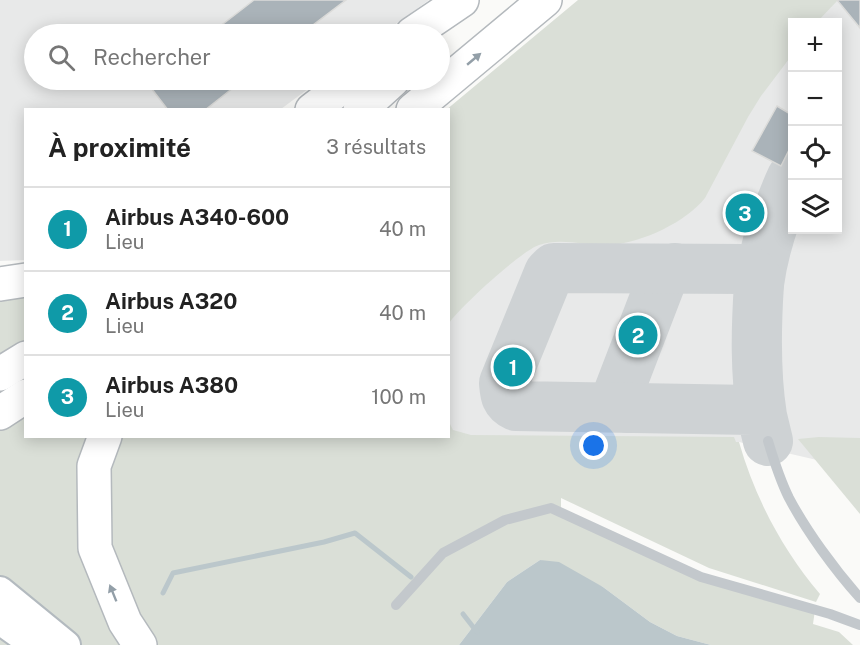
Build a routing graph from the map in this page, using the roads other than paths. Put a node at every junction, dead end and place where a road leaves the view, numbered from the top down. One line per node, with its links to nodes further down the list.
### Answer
1 (462, 0): 4 (highway)
2 (480, 0): 5 (highway)
3 (545, 0): 6 (highway, one-way to 3)
4 (427, 24)
5 (450, 28)
6 (450, 79)
7 (338, 90): 10 (highway)
8 (382, 90): 11 (highway)
9 (437, 90): 12 (highway, one-way to 9)
10 (315, 108)
11 (362, 108)
12 (415, 108)
13 (24, 280): 14 (highway)
14 (0, 284)
15 (24, 359): 16 (highway)
16 (0, 375)
17 (24, 397): 18 (highway)
18 (0, 413)
19 (104, 438): 28 (highway, one-way to 19)
20 (768, 441): 22 (lane)
21 (0, 591): 27 (main road)
22 (860, 598)
23 (396, 605): 25 (lane)
24 (0, 620): 26 (main road)
25 (860, 625)
26 (36, 645)
27 (66, 645)
28 (140, 645)

